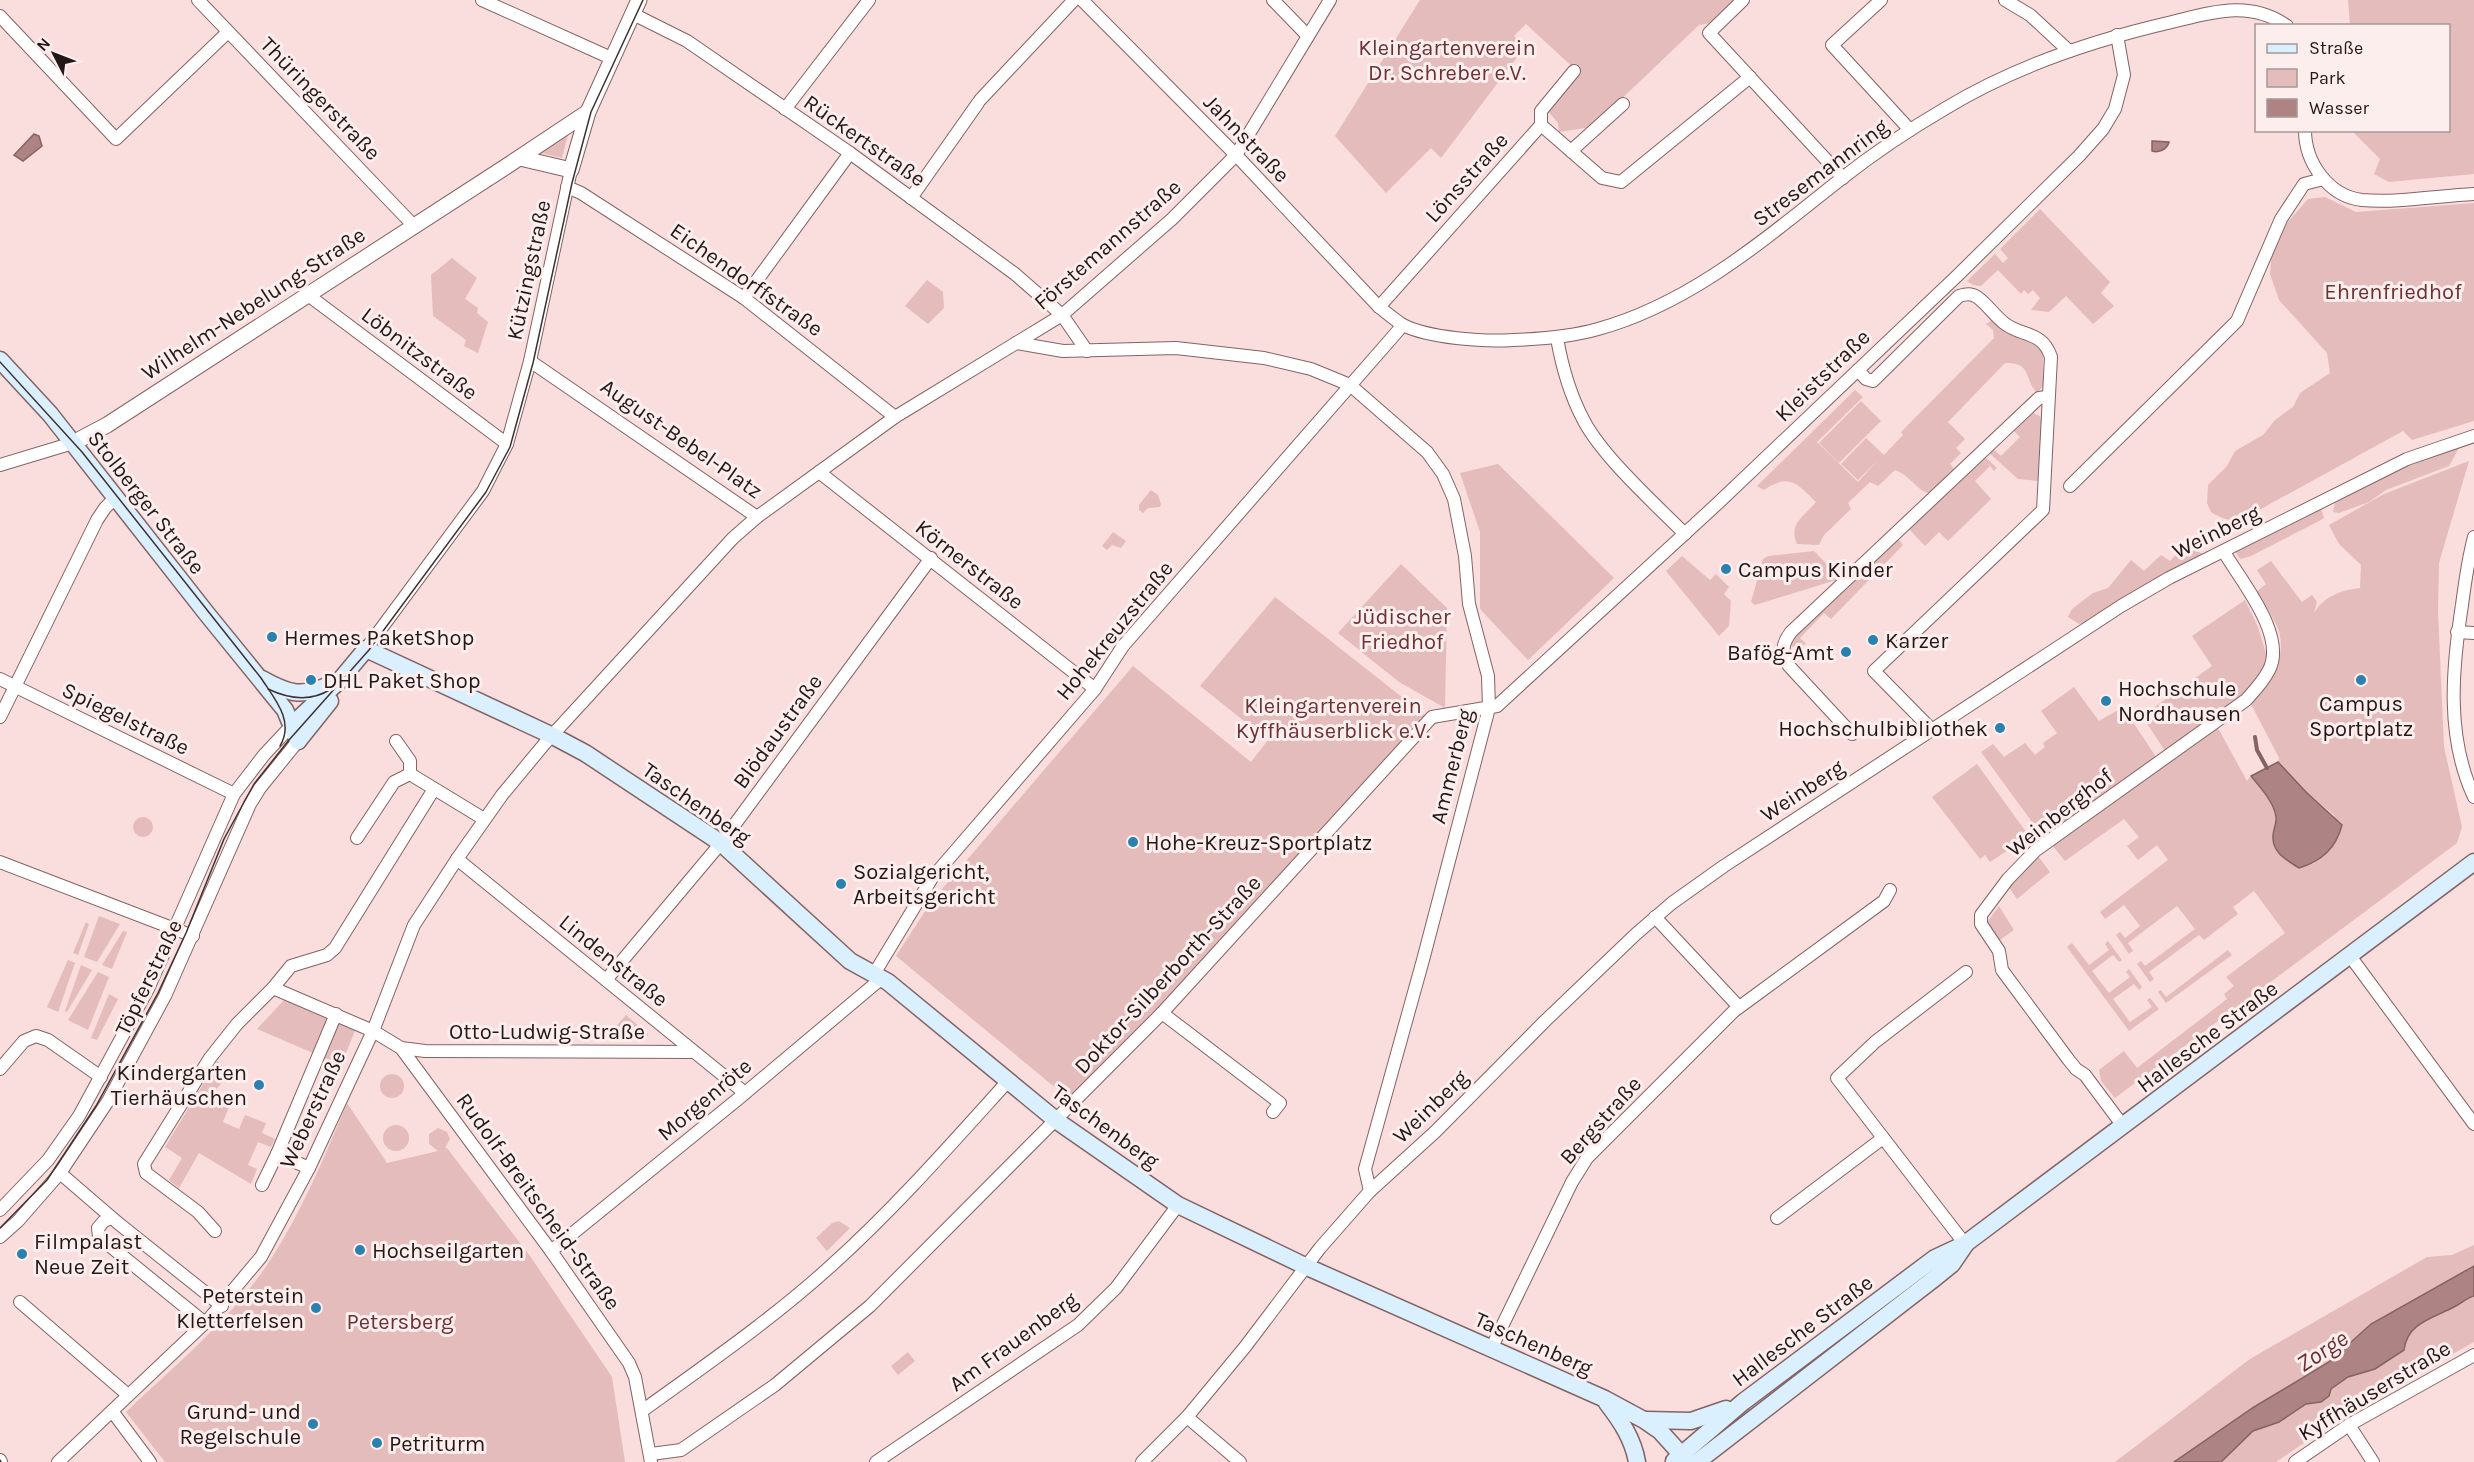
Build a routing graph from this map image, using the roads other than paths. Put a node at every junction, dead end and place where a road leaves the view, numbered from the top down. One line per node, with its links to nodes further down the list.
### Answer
1 (198, 0): 15 (street, Thüringerstraße)
2 (482, 0): 19 (street)
3 (869, 0): 23 (street)
4 (1074, 0): 37 (street)
5 (1082, 0): 30 (street, Jahnstraße)
6 (1273, 0): 17 (street)
7 (1329, 0): 17 (street, Förstemannstraße)
8 (1743, 0): 21 (street)
9 (1881, 0): 26 (street)
10 (2006, 0): 18 (street)
11 (2247, 4): 14 (street, Stresemannring); 16 (street, Stresemannring)
12 (636, 7): 19 (street); 23 (street, Rückertstraße)
13 (0, 16): 15 (street)
14 (2285, 24)
15 (228, 32): 38 (street, Thüringerstraße)
16 (2117, 34): 18 (street, Stresemannring); 49 (street, Kleiststraße)
17 (1308, 36): 30 (street, Förstemannstraße)
18 (2069, 51): 26 (street, Stresemannring)
19 (611, 58): 24 (street)
20 (1574, 71): 25 (street, Lönsstraße)
21 (1750, 77): 28 (street); 33 (street)
22 (1623, 104): 28 (street)
23 (784, 109): 29 (street, Rückertstraße)
24 (588, 112): 31 (street, Wilhelm-Nebelung-Straße); 32 (street)
25 (1541, 125): 28 (street); 41 (street, Lönsstraße)
26 (1910, 130): 33 (street, Stresemannring)
27 (2305, 132): 34 (street)
28 (1571, 151)
29 (850, 153): 37 (street, Rückertstraße); 40 (street)
30 (1236, 155): 41 (street, Jahnstraße); 42 (street, Förstemannstraße)
31 (520, 158): 32 (street); 38 (street, Wilhelm-Nebelung-Straße)
32 (572, 170): 35 (street, Kützingstraße)
33 (1843, 178): 44 (street, Stresemannring)
34 (2323, 179): 36 (street); 58 (street)
35 (567, 187): 40 (street, Eichendorffstraße); 48 (street, Kützingstraße)
36 (2474, 194)
37 (911, 198): 42 (street, Rückertstraße)
38 (414, 226): 39 (street, Wilhelm-Nebelung-Straße)
39 (308, 295): 54 (street, Wilhelm-Nebelung-Straße); 55 (street, Löbnitzstraße)
40 (744, 298): 52 (street, Eichendorffstraße)
41 (1379, 307): 43 (street, Stresemannring)
42 (1062, 315): 45 (street, Förstemannstraße); 46 (street, Rückertstraße)
43 (1403, 325): 44 (street, Stresemannring); 50 (street, Hohekreuzstraße)
44 (1557, 338): 61 (street)
45 (1016, 343): 46 (street, Ammerberg); 52 (street, Förstemannstraße)
46 (1087, 351): 50 (street, Ammerberg)
47 (0, 360): 54 (main road, Stolberger Straße)
48 (530, 361): 55 (street); 60 (street, August-Bebel-Platz)
49 (1858, 370): 51 (street); 61 (street, Kleiststraße)
50 (1350, 385): 72 (street, Hohekreuzstraße); 73 (street, Ammerberg)
51 (2047, 397): 75 (street); 77 (street)
52 (895, 417): 57 (street, Förstemannstraße)
53 (2474, 436): 63 (street, Weinberg)
54 (73, 443): 56 (street, Wilhelm-Nebelung-Straße); 59 (main road, Stolberger Straße)
55 (507, 444): 67 (street)
56 (0, 465)
57 (819, 472): 60 (street, Förstemannstraße); 64 (street, Körnerstraße)
58 (2070, 486)
59 (115, 498): 68 (main road, Stolberger Straße); 71 (street)
60 (757, 517): 78 (street, August-Bebel-Platz)
61 (1685, 534): 73 (street, Kleiststraße)
62 (2474, 537): 65 (street)
63 (2224, 552): 75 (street, Weinberg); 112 (street, Weinberghof)
64 (931, 558): 72 (street, Körnerstraße); 86 (street, Blödaustraße)
65 (2457, 632): 66 (street); 83 (street)
66 (2474, 633)
67 (366, 649): 70 (main road); 78 (main road)
68 (255, 675): 70 (main road, Stolberger Straße); 76 (main road, Stolberger Straße)
69 (0, 679): 71 (street, Spiegelstraße)
70 (340, 679): 76 (main road)
71 (15, 687): 74 (street); 82 (street, Spiegelstraße)
72 (1095, 689): 96 (street, Hohekreuzstraße)
73 (1489, 708): 100 (street, Doktor-Silberborth-Straße); 118 (street, Ammerberg)
74 (0, 717)
75 (1931, 729): 91 (street, Weinberg)
76 (295, 733): 82 (street, Töpferstraße); 93 (street, Töpferstraße)
77 (1852, 734)
78 (553, 735): 84 (street, Weberstraße); 86 (main road, Taschenberg)
79 (396, 741): 80 (street)
80 (410, 774): 81 (street); 85 (street)
81 (434, 789): 84 (street); 98 (street)
82 (234, 794): 92 (street, Töpferstraße)
83 (2474, 797)
84 (484, 819): 87 (street, Weberstraße)
85 (357, 838)
86 (721, 843): 96 (main road, Taschenberg); 97 (street, Blödaustraße)
87 (457, 859): 97 (street, Lindenstraße); 102 (street, Weberstraße)
88 (0, 862): 92 (street)
89 (2474, 862): 94 (main road, Hallesche Straße)
90 (1890, 890): 99 (street, Bergstraße)
91 (1655, 917): 99 (street); 118 (street, Weinberg)
92 (177, 928): 93 (street); 106 (street, Töpferstraße)
93 (193, 936): 116 (street, Töpferstraße)
94 (2350, 956): 111 (street); 112 (main road, Hallesche Straße)
95 (1965, 972): 113 (street)
96 (878, 976): 107 (main road, Taschenberg); 108 (street, Morgenröte)
97 (606, 981): 104 (street, Lindenstraße)
98 (273, 988): 101 (street, Rudolf-Breitscheid-Straße); 123 (street)
99 (1739, 1007): 131 (street, Bergstraße)
100 (1162, 1013): 109 (street); 110 (street, Doktor-Silberborth-Straße)
101 (336, 1014): 102 (street, Rudolf-Breitscheid-Straße); 114 (street)
102 (373, 1031): 103 (street, Rudolf-Breitscheid-Straße); 115 (street, Weberstraße)
103 (401, 1048): 104 (street, Otto-Ludwig-Straße); 126 (street, Rudolf-Breitscheid-Straße)
104 (694, 1052): 108 (street, Lindenstraße)
105 (0, 1069): 106 (street)
106 (101, 1077): 120 (street, Töpferstraße)
107 (1009, 1080): 110 (main road, Taschenberg); 137 (street)
108 (745, 1093): 126 (street, Morgenröte)
109 (1273, 1112)
110 (1057, 1120): 119 (main road, Taschenberg); 141 (street, Doktor-Silberborth-Straße)
111 (2474, 1124)
112 (2123, 1126): 125 (main road, Hallesche Straße)
113 (1883, 1138): 122 (street); 125 (street)
114 (276, 1154): 115 (street); 117 (street)
115 (309, 1168): 129 (street, Weberstraße)
116 (60, 1173): 121 (street); 124 (street, Töpferstraße)
117 (262, 1185)
118 (1370, 1191): 127 (street, Weinberg)
119 (1178, 1205): 127 (main road, Taschenberg); 145 (street, Am Frauenberg)
120 (0, 1210)
121 (112, 1218): 129 (street); 130 (street)
122 (1777, 1218)
123 (215, 1231)
124 (0, 1237)
125 (1965, 1244): 135 (main road, Hallesche Straße); 149 (main road, Hallesche Straße)
126 (551, 1251): 137 (street, Rudolf-Breitscheid-Straße)
127 (1305, 1266): 131 (main road, Taschenberg); 138 (street, Weinberg)
128 (20, 1302): 133 (street)
129 (222, 1306): 130 (street, Weberstraße)
130 (205, 1323): 133 (street, Weberstraße)
131 (1491, 1349): 134 (main road, Taschenberg)
132 (2474, 1355): 140 (street, Kyffhäuserstraße)
133 (128, 1395): 136 (street, Weberstraße)
134 (1605, 1400): 139 (main road, Taschenberg); 148 (main road)
135 (1743, 1402): 139 (main road); 142 (main road, Hallesche Straße)
136 (112, 1411): 143 (street, Weberstraße); 144 (street)
137 (642, 1411): 141 (street, Rudolf-Breitscheid-Straße)
138 (1187, 1417): 146 (street, Weinberg); 147 (street)
139 (1644, 1420): 142 (main road, Taschenberg)
140 (2349, 1425): 150 (street, Kyffhäuserstraße); 151 (street)
141 (651, 1458)
142 (1681, 1459)
143 (58, 1462)
144 (150, 1462)
145 (876, 1462)
146 (1142, 1462)
147 (1240, 1462)
148 (1636, 1462)
149 (1697, 1462)
150 (2295, 1462)
151 (2373, 1462)

